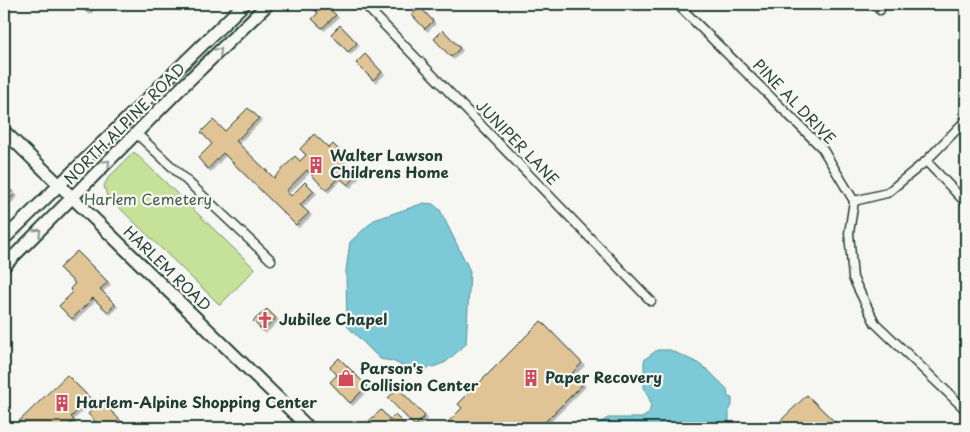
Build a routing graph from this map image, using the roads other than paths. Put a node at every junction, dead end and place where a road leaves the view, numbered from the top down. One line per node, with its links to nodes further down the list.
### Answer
1 (244, 4): 11 (main road, NORTH ALPINE ROAD)
2 (268, 4): 9 (main road, NORTH ALPINE ROAD, one-way to 2)
3 (364, 4): 18 (street, JUNIPER LANE)
4 (677, 4): 13 (street, PINE AL DRIVE)
5 (874, 4): 6 (street)
6 (880, 10)
7 (966, 120): 10 (street)
8 (4, 131): 11 (main road, HARLEM ROAD)
9 (136, 133): 12 (main road, NORTH ALPINE ROAD, one-way to 9); 16 (street)
10 (926, 161): 13 (street); 14 (street)
11 (59, 184): 12 (main road, HARLEM ROAD); 15 (main road, NORTH ALPINE ROAD)
12 (73, 198): 17 (main road, NORTH ALPINE ROAD, one-way to 12); 20 (main road, HARLEM ROAD)
13 (854, 201): 19 (street)
14 (966, 203)
15 (4, 239)
16 (271, 260)
17 (4, 266)
18 (650, 301)
19 (966, 410)
20 (310, 428)

